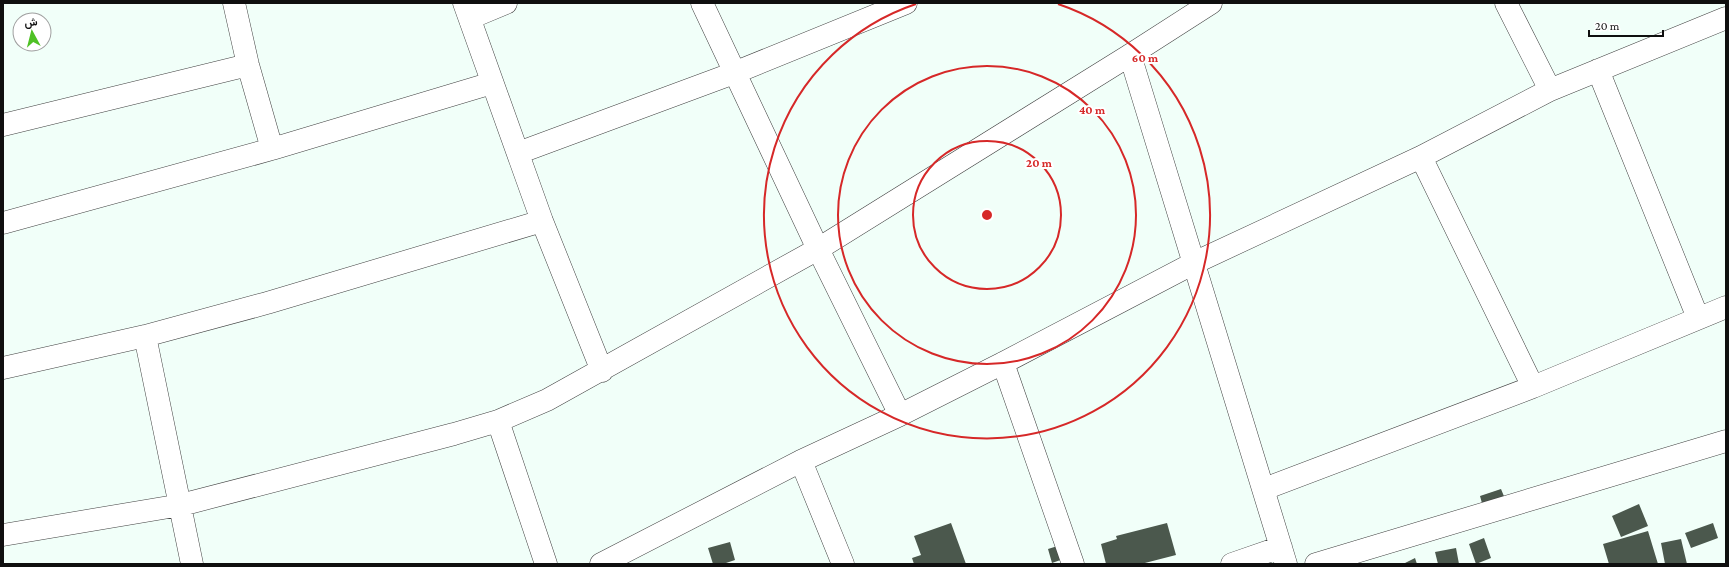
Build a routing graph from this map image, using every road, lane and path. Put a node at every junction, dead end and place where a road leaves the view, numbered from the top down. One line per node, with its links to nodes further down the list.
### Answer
1 (234, 3): 10 (street)
2 (506, 3): 7 (street)
3 (702, 3): 12 (street)
4 (906, 3): 12 (street)
5 (1211, 3): 9 (street)
6 (1506, 3): 14 (street)
7 (467, 11): 13 (street)
8 (1726, 18): 11 (street)
9 (1130, 55): 21 (street); 22 (street)
10 (248, 65): 15 (street); 16 (street)
11 (1598, 70): 14 (street); 24 (street)
12 (734, 73): 17 (street); 21 (street)
13 (492, 84): 16 (street); 17 (street)
14 (1550, 90): 18 (street)
15 (3, 125)
16 (272, 149): 20 (street)
17 (518, 153): 19 (street)
18 (1421, 157): 22 (street); 29 (street)
19 (542, 221): 25 (street); 28 (street)
20 (3, 223)
21 (818, 249): 28 (street); 30 (street)
22 (1194, 263): 26 (street); 34 (street)
23 (1726, 307): 24 (street)
24 (1698, 318): 29 (street)
25 (145, 336): 27 (street); 35 (street)
26 (1003, 363): 30 (street); 42 (street)
27 (3, 368)
28 (602, 371): 31 (street)
29 (1533, 387): 34 (street)
30 (900, 415): 33 (street)
31 (498, 421): 35 (street); 39 (street)
32 (1726, 441): 44 (street)
33 (801, 461): 40 (street); 41 (street)
34 (1264, 489): 37 (street)
35 (181, 505): 36 (street); 38 (street)
36 (3, 535)
37 (1284, 555): 43 (street)
38 (192, 564)
39 (546, 564)
40 (601, 564)
41 (843, 564)
42 (1073, 564)
43 (1232, 564)
44 (1316, 564)

